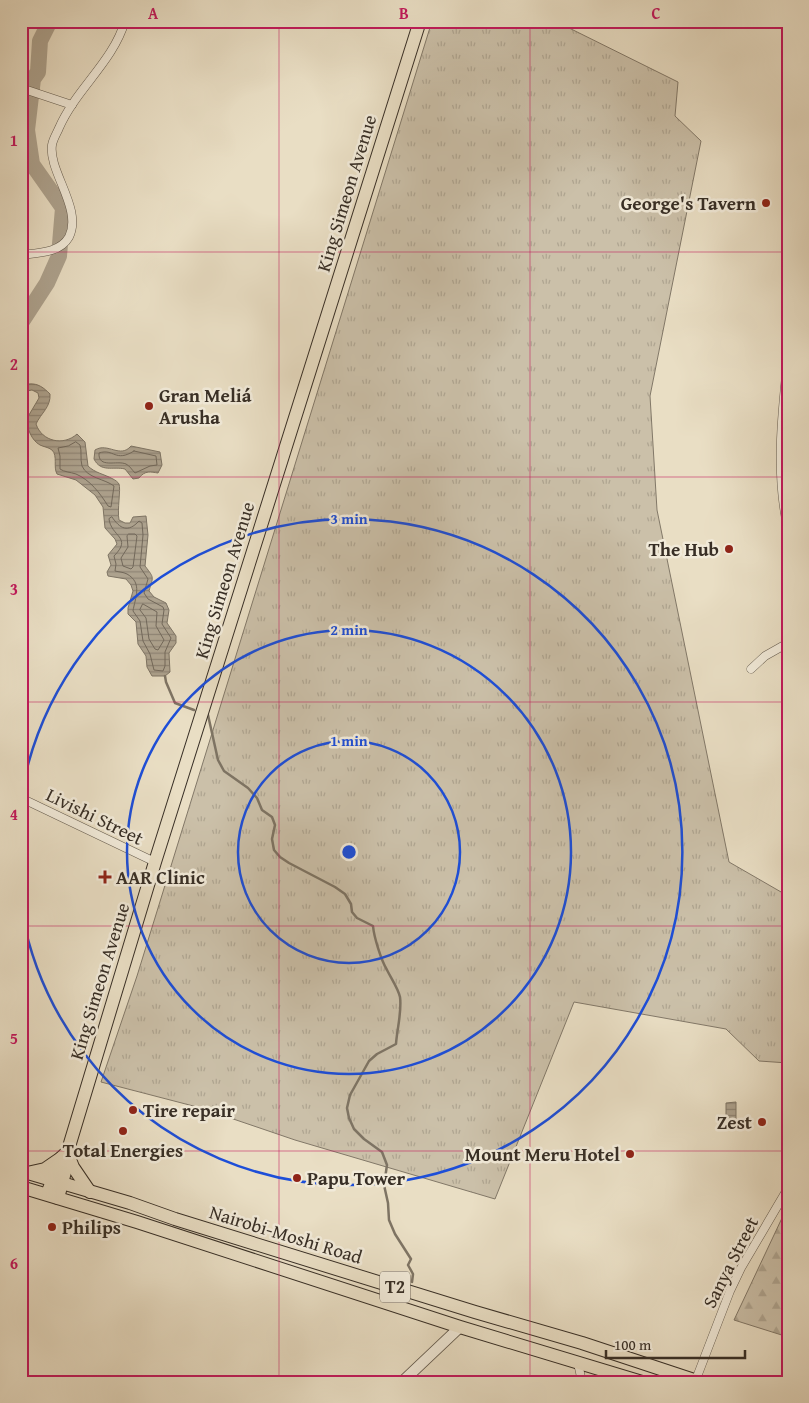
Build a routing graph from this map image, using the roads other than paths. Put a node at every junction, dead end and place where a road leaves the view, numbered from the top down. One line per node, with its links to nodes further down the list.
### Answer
1 (125, 21): 4 (street)
2 (420, 21): 12 (main road, King Simeon Avenue)
3 (21, 88): 4 (street)
4 (72, 105): 5 (street)
5 (21, 255)
6 (788, 357): 7 (street)
7 (786, 510): 8 (street)
8 (788, 530)
9 (788, 644): 10 (street)
10 (751, 669)
11 (21, 798): 12 (street, Livishi Street)
12 (155, 862): 13 (main road, King Simeon Avenue)
13 (66, 1155): 14 (main road); 15 (main road, King Simeon Avenue); 18 (main road)
14 (24, 1172): 15 (main road, T2)
15 (57, 1182): 18 (main road, Nairobi-Moshi Road / T2); 19 (main road, King Simeon Avenue)
16 (21, 1187): 19 (main road, T2)
17 (788, 1188): 22 (street, Sanya Street)
18 (90, 1192): 22 (main road, Nairobi-Moshi Road / T2)
19 (52, 1196): 20 (main road, Nairobi-Moshi Road / T2)
20 (460, 1327): 21 (main road, Nairobi-Moshi Road / T2); 23 (street)
21 (578, 1363): 24 (street); 25 (main road, Nairobi-Moshi Road / T2)
22 (696, 1381)
23 (402, 1382)
24 (582, 1382)
25 (642, 1382)

